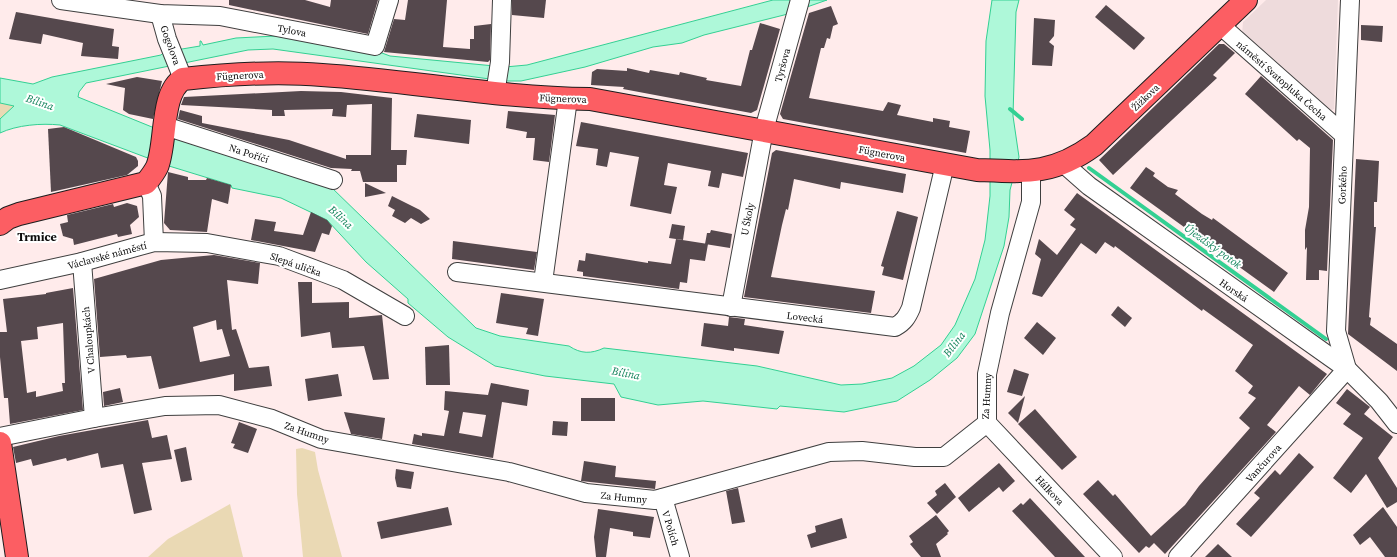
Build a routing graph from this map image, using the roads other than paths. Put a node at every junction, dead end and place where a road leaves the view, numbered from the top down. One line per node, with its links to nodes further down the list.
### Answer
1 (61, 0): 7 (street, Gogolova)
2 (389, 0): 7 (street, Tylova)
3 (502, 0): 10 (street)
4 (1246, 0): 8 (main road, Žižkova)
5 (1350, 0): 14 (street, Gorkého)
6 (797, 8): 13 (street, Tyršova)
7 (160, 14): 9 (street, Gogolova)
8 (1220, 25): 14 (street, náměstí Svatopluka Čecha); 16 (main road, Žižkova)
9 (181, 74): 10 (main road, Fügnerova); 12 (main road)
10 (496, 88): 11 (main road, Fügnerova)
11 (568, 99): 13 (main road, Fügnerova); 25 (street)
12 (165, 126): 18 (main road); 19 (street, Na Poříčí)
13 (764, 130): 15 (main road, Fügnerova); 26 (street, U Školy)
14 (1344, 134): 28 (street, Gorkého)
15 (945, 164): 17 (main road, Fügnerova); 26 (street, Lovecká)
16 (1064, 164): 17 (main road, Žižkova); 28 (street, Horská)
17 (1025, 172): 30 (street, Za Humny)
18 (152, 174): 20 (main road); 21 (street, Václavské náměstí)
19 (333, 180)
20 (0, 224)
21 (154, 242): 22 (street, Václavské náměstí); 27 (street, Slepá ulička)
22 (82, 262): 24 (street, Václavské náměstí); 29 (street, V Chaloupkách)
23 (457, 272): 25 (street, Lovecká)
24 (0, 280)
25 (543, 282): 26 (street, Lovecká)
26 (731, 308)
27 (405, 316)
28 (1347, 369): 31 (street, Horská); 38 (street, Vančurova)
29 (94, 418): 32 (street, Za Humny); 34 (street, Za Humny)
30 (986, 423): 34 (street, Za Humny); 37 (street, Hálkova)
31 (1397, 424)
32 (0, 437)
33 (0, 443): 35 (main road)
34 (663, 498): 36 (street, V Polích)
35 (17, 557)
36 (680, 557)
37 (1113, 557)
38 (1178, 557)

